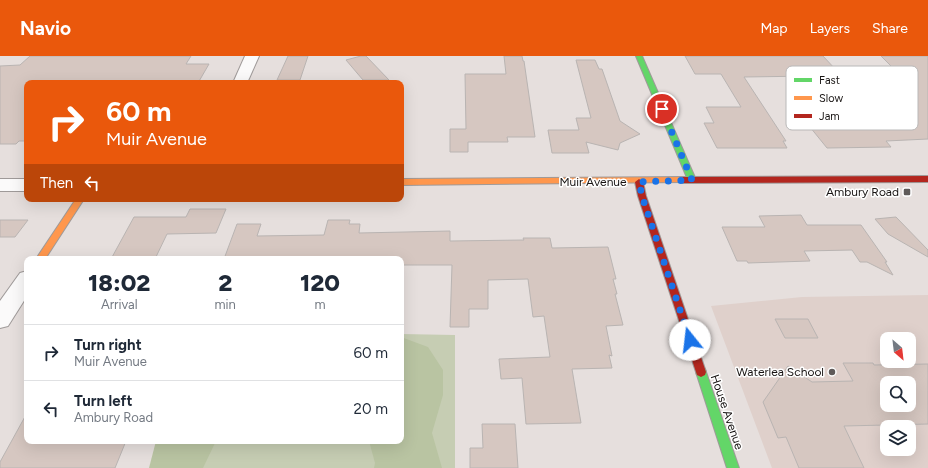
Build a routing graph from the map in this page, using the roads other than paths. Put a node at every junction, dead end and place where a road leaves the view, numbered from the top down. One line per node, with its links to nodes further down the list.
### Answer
1 (252, 56): 3 (street)
2 (639, 56): 5 (street)
3 (241, 80)
4 (928, 179): 5 (street, Muir Avenue)
5 (692, 180): 7 (street, Muir Avenue)
6 (404, 182): 7 (street, Muir Avenue)
7 (639, 182): 14 (street, House Avenue)
8 (0, 185): 9 (street)
9 (24, 185)
10 (78, 202): 11 (street)
11 (42, 256)
12 (24, 283): 13 (street)
13 (0, 319)
14 (733, 468)

